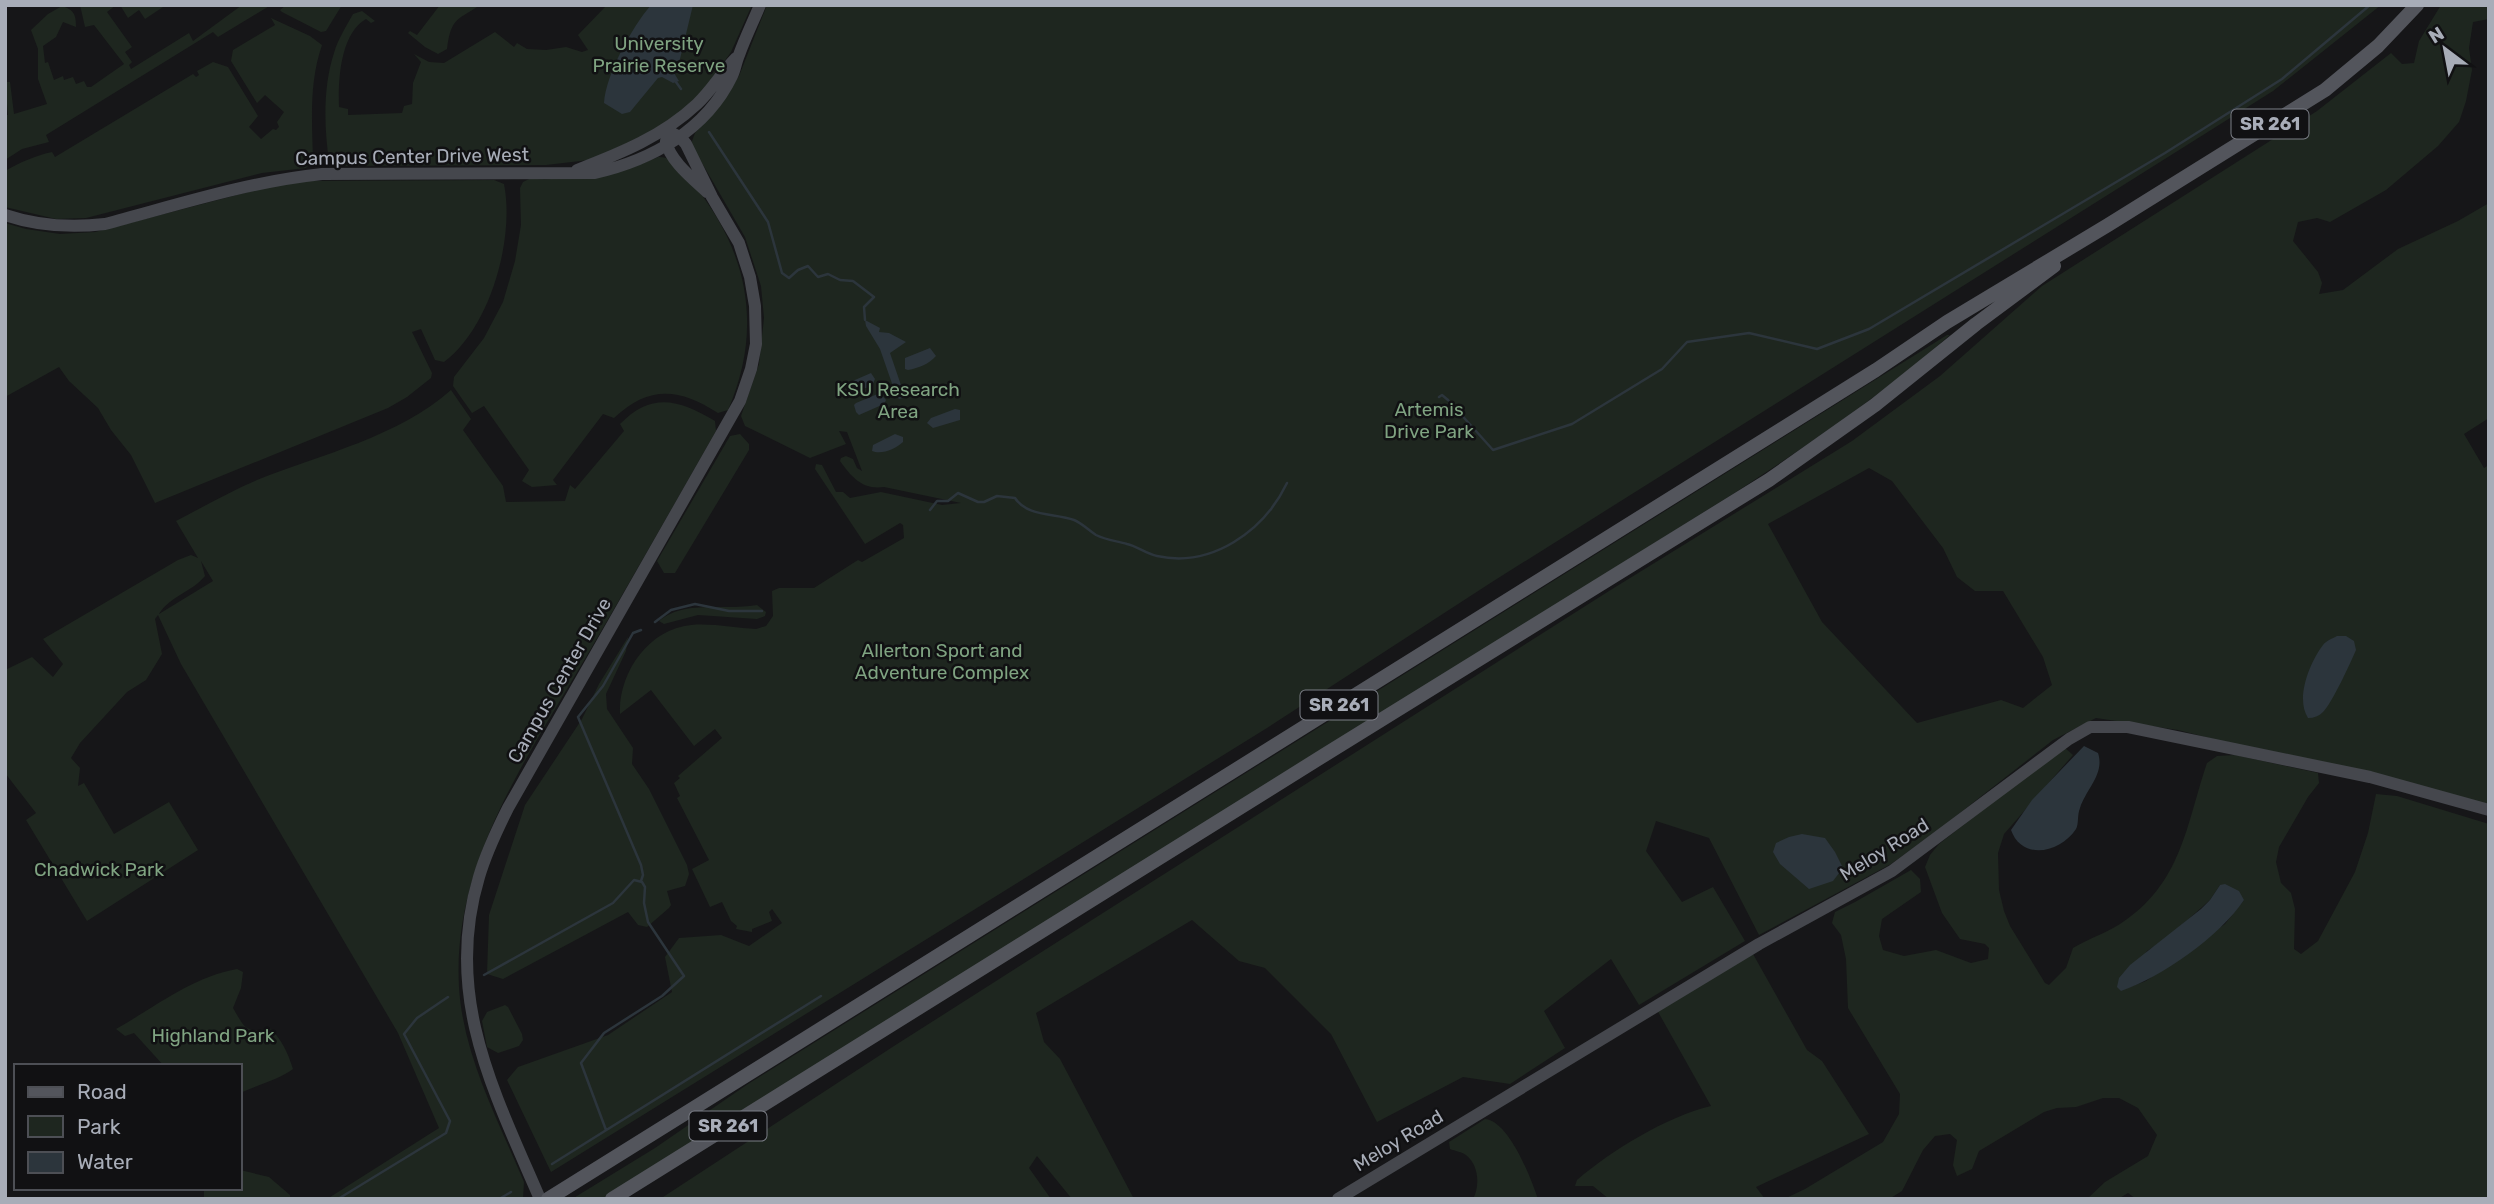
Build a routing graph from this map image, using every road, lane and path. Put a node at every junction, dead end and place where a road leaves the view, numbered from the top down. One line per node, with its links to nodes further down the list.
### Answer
1 (760, 5): 3 (street)
2 (2417, 5): 10 (main road, SR 261)
3 (739, 55): 4 (street, Campus Center Drive West); 5 (street)
4 (664, 130): 5 (street); 6 (street, Campus Center Drive); 7 (street, Campus Center Drive West)
5 (680, 137): 6 (street); 8 (street, Campus Center Drive)
6 (667, 147): 7 (street, Campus Center Drive West); 8 (street, Campus Center Drive)
7 (574, 172): 9 (street, Campus Center Drive West)
8 (712, 197): 12 (street, Campus Center Drive)
9 (5, 215)
10 (2108, 225): 13 (main road, SR 261); 14 (main road, SR 261)
11 (2489, 810): 15 (street, Meloy Road)
12 (540, 1199)
13 (548, 1199)
14 (612, 1199)
15 (1338, 1199)

